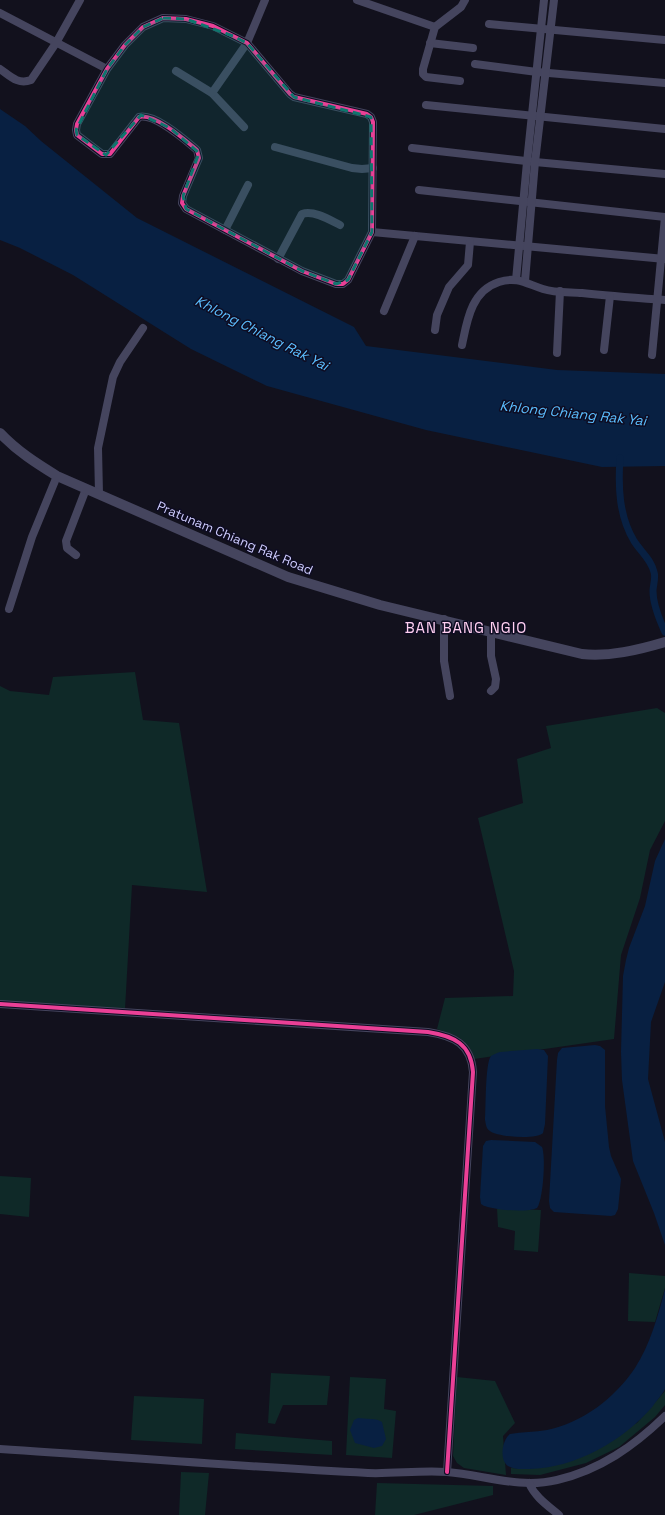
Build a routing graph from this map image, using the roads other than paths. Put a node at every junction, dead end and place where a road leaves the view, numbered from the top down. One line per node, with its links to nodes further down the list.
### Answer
1 (265, 0): 15 (street)
2 (357, 0): 9 (street)
3 (465, 0): 9 (street)
4 (544, 0): 10 (street)
5 (554, 0): 11 (street)
6 (76, 1): 13 (street)
7 (0, 13): 13 (street)
8 (489, 24): 10 (street)
9 (435, 27): 14 (street)
10 (541, 29): 11 (street); 21 (street)
11 (550, 30): 12 (street); 22 (street)
12 (665, 40)
13 (56, 42): 18 (street); 19 (street)
14 (430, 43): 16 (street); 23 (street)
15 (244, 46): 19 (street); 25 (street); 34 (street)
16 (473, 48)
17 (475, 64): 21 (street)
18 (0, 69)
19 (107, 69): 42 (street)
20 (176, 71): 25 (street)
21 (537, 72): 22 (street); 27 (street)
22 (546, 72): 24 (street); 28 (street)
23 (460, 81)
24 (665, 83)
25 (212, 93): 29 (street)
26 (426, 105): 27 (street)
27 (531, 116): 28 (street); 33 (street)
28 (541, 117): 30 (street); 33 (street)
29 (244, 127)
30 (665, 129)
31 (275, 147): 34 (street)
32 (412, 148): 33 (street)
33 (531, 162): 35 (street); 38 (street); 39 (street)
34 (373, 168): 43 (street)
35 (665, 174)
36 (248, 185): 42 (street)
37 (419, 190): 38 (street)
38 (523, 202): 39 (street); 46 (street)
39 (532, 203): 40 (street); 47 (street)
40 (665, 217): 49 (street)
41 (340, 224): 48 (street)
42 (225, 230): 48 (street)
43 (372, 232): 44 (street); 48 (street)
44 (412, 236): 45 (street); 55 (street)
45 (470, 242): 46 (street); 57 (street)
46 (519, 246): 47 (street); 50 (street)
47 (528, 246): 49 (street); 51 (street)
48 (278, 259)
49 (663, 259): 54 (street)
50 (516, 280): 51 (street); 58 (street)
51 (525, 281): 52 (street)
52 (560, 291): 53 (street); 60 (street)
53 (610, 296): 54 (street); 59 (street)
54 (661, 300): 61 (street)
55 (384, 311)
56 (143, 328): 65 (street)
57 (435, 330)
58 (462, 345)
59 (604, 350)
60 (557, 353)
61 (652, 355)
62 (0, 433): 63 (street, Pratunam Chiang Rak Road)
63 (57, 476): 64 (street, Pratunam Chiang Rak Road); 67 (street)
64 (86, 489): 65 (street, Pratunam Chiang Rak Road); 66 (street)
65 (99, 494): 68 (street, Pratunam Chiang Rak Road)
66 (76, 555)
67 (9, 609)
68 (444, 620): 69 (street, Pratunam Chiang Rak Road); 72 (street)
69 (491, 631): 70 (street, Pratunam Chiang Rak Road); 71 (street)
70 (663, 643)
71 (492, 691)
72 (450, 696)
73 (0, 1004): 76 (street)
74 (665, 1416): 77 (street)
75 (0, 1449): 76 (street)
76 (447, 1472): 77 (street)
77 (530, 1483): 78 (street)
78 (559, 1515)

